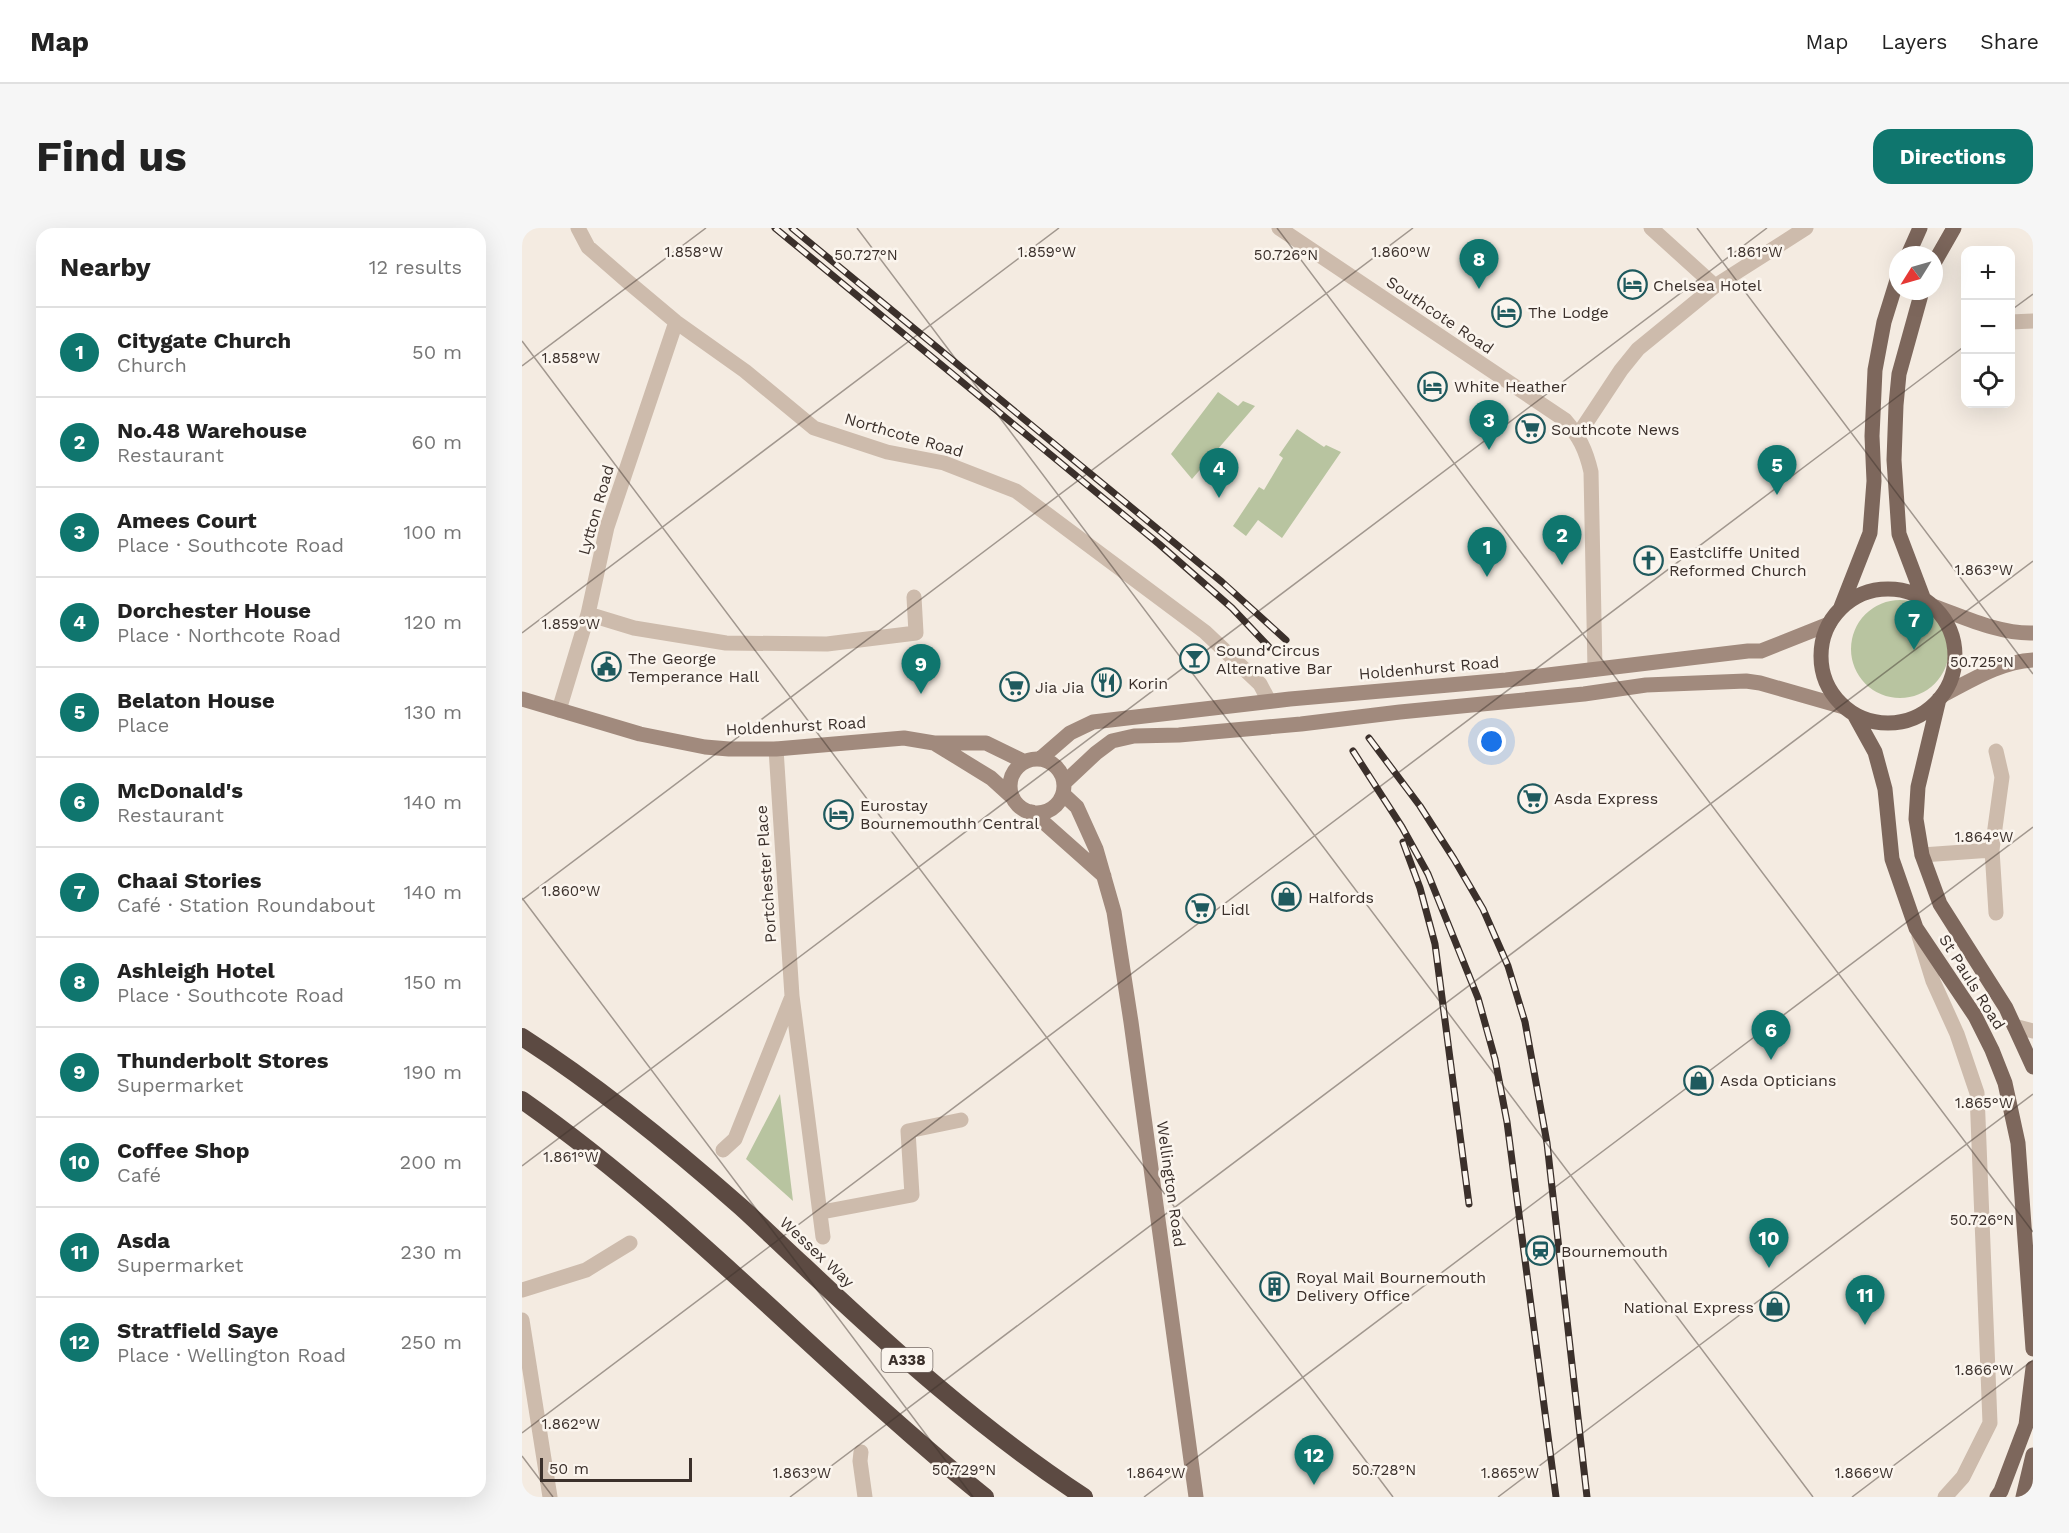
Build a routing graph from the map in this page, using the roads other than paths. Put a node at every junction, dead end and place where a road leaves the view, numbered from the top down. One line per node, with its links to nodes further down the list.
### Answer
1 (578, 228): 13 (street, Northcote Road)
2 (1279, 228): 15 (street, Southcote Road)
3 (1651, 228): 9 (street)
4 (1806, 228): 9 (street)
5 (1920, 228): 7 (main road)
6 (1954, 228): 8 (main road)
7 (1912, 246)
8 (1943, 247)
9 (1715, 286): 15 (street)
10 (1891, 300): 18 (main road)
11 (1920, 300): 17 (main road)
12 (2033, 321): 14 (street)
13 (676, 322): 19 (street, Lytton Road); 24 (street, Northcote Road)
14 (2015, 322)
15 (1578, 435): 23 (street)
16 (914, 597): 19 (street)
17 (1929, 603): 18 (main road); 21 (street); 25 (main road)
18 (1841, 607): 20 (main road)
19 (588, 614): 29 (street, Lytton Road)
20 (1829, 624): 23 (street, Holdenhurst Road); 30 (main road)
21 (2033, 633)
22 (2033, 660): 25 (street)
23 (1595, 669): 27 (street, Holdenhurst Road)
24 (1260, 684): 27 (street, Northcote Road); 28 (street, Northcote Road)
25 (1941, 697): 30 (main road); 39 (main road, St Pauls Road)
26 (522, 699): 29 (street, Holdenhurst Road)
27 (1290, 699): 28 (street, Holdenhurst Road)
28 (1269, 701): 34 (street, Holdenhurst Road)
29 (559, 710): 32 (street, Holdenhurst Road)
30 (1849, 710): 35 (street); 42 (main road, St Pauls Road)
31 (934, 743): 32 (street, Holdenhurst Road); 34 (street, Holdenhurst Road); 36 (street, Holdenhurst Road)
32 (776, 749): 43 (street, Portchester Place)
33 (1996, 751): 38 (street)
34 (1032, 761): 35 (street, Holdenhurst Road); 36 (street, Holdenhurst Road)
35 (1064, 788): 37 (street); 40 (street, Wellington Road)
36 (1013, 798): 37 (street, Holdenhurst Road)
37 (1032, 812): 40 (street)
38 (1992, 850): 39 (street); 41 (street)
39 (1922, 855): 44 (main road, St Pauls Road)
40 (1104, 876): 64 (street, Wellington Road)
41 (1996, 912)
42 (1916, 928): 56 (main road, St Pauls Road); 65 (street)
43 (792, 996): 50 (street, Portchester Place); 51 (street, Portchester Place)
44 (2014, 1026): 45 (street); 47 (main road, St Pauls Road)
45 (2033, 1031)
46 (522, 1037): 63 (highway, Wessex Way / A338)
47 (2033, 1067)
48 (522, 1100): 62 (highway)
49 (961, 1120): 51 (street)
50 (723, 1150)
51 (822, 1212): 52 (street, Portchester Place)
52 (824, 1237)
53 (630, 1243): 54 (street)
54 (522, 1290)
55 (522, 1320): 60 (street)
56 (2033, 1349)
57 (2033, 1368): 66 (main road)
58 (861, 1452): 61 (street)
59 (2033, 1455): 67 (main road)
60 (549, 1497)
61 (865, 1497)
62 (985, 1497)
63 (1084, 1497)
64 (1196, 1497)
65 (1945, 1497)
66 (1997, 1497)
67 (2023, 1497)

